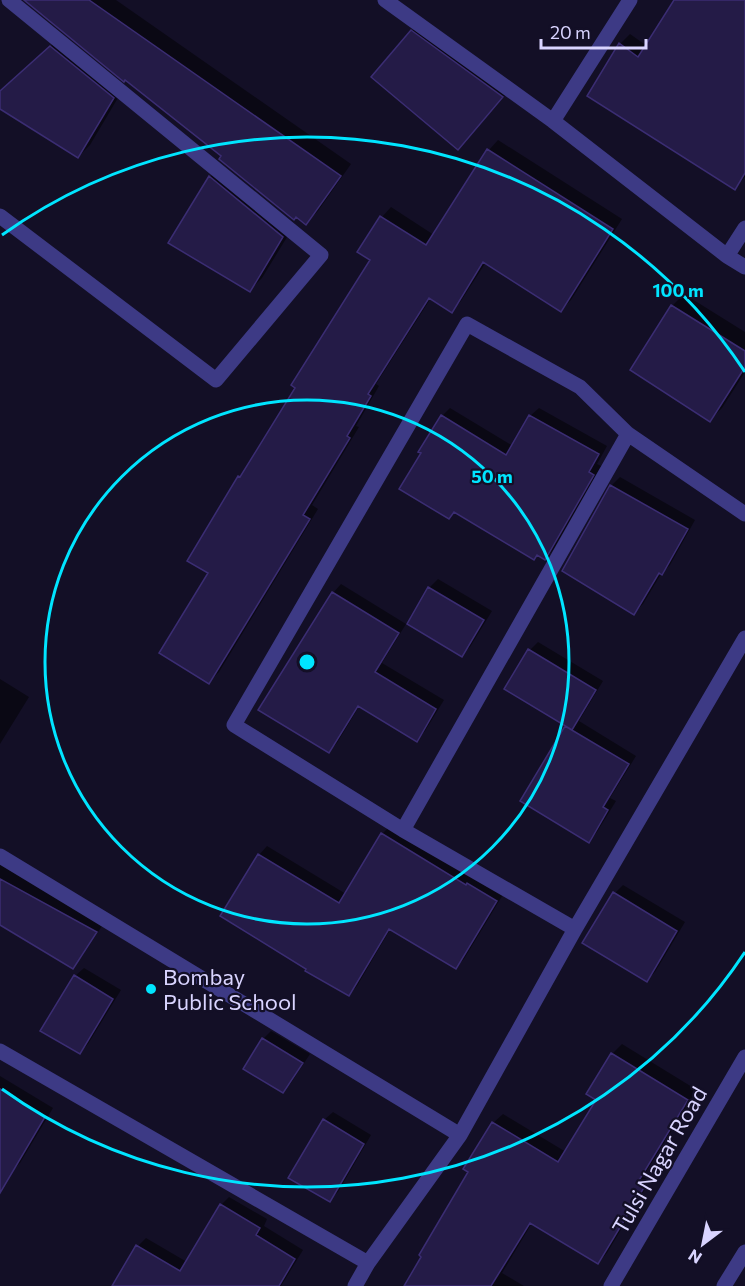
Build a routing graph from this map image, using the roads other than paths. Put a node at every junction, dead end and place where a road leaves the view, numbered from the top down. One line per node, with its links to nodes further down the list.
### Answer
1 (9, 0): 5 (street)
2 (385, 0): 4 (street)
3 (630, 0): 4 (street)
4 (553, 121): 7 (street)
5 (0, 216)
6 (745, 228): 7 (street)
7 (727, 256): 8 (street)
8 (745, 267)
9 (628, 434): 10 (street); 12 (street); 12 (street)
10 (745, 514)
11 (745, 638): 14 (street)
12 (403, 830): 14 (street)
13 (0, 856): 17 (street)
14 (575, 929): 17 (street)
15 (0, 1051): 19 (street)
16 (745, 1058): 21 (street, Tulsi Nagar Road)
17 (460, 1136): 19 (street)
18 (745, 1252): 22 (street)
19 (368, 1263): 20 (street)
20 (355, 1286)
21 (611, 1286)
22 (724, 1286)

